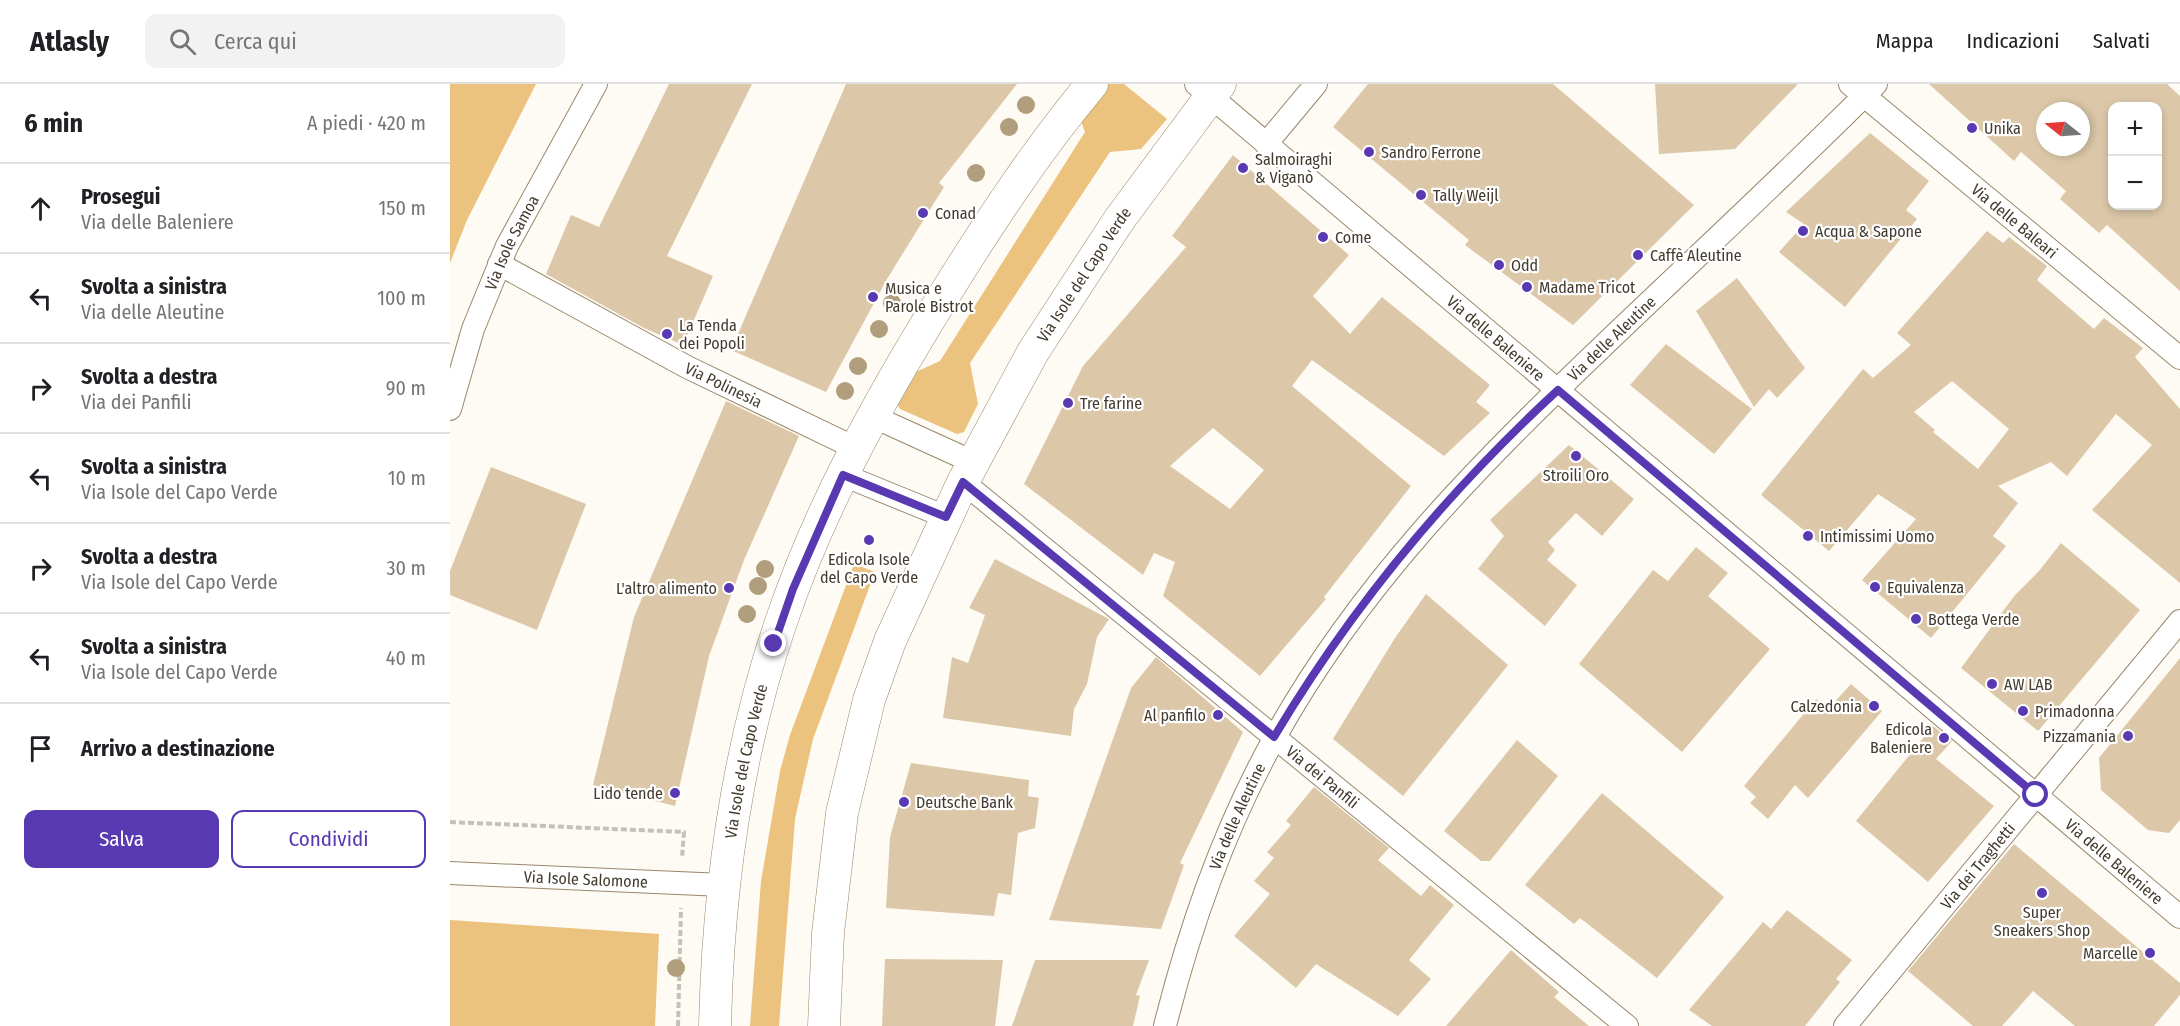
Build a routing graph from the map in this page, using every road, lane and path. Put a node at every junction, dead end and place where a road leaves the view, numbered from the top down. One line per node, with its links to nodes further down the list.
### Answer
1 (596, 84): 7 (street, Via Isole Samoa)
2 (1092, 84): 11 (street, Via Isole del Capo Verde)
3 (1316, 84): 6 (street)
4 (1209, 88): 6 (street, Via delle Baleniere); 13 (street, Via Isole del Capo Verde)
5 (1864, 88): 8 (street, Via delle Baleari); 9 (street, Via delle Aleutine)
6 (1266, 144): 9 (street, Via delle Baleniere)
7 (499, 264): 10 (street, Via Isole Samoa); 12 (street, Via Polinesia)
8 (2180, 358)
9 (1558, 390): 16 (street, Via delle Aleutine); 17 (street, Via delle Baleniere)
10 (450, 409)
11 (872, 416): 12 (street, Via Isole del Capo Verde); 13 (street)
12 (849, 462): 14 (street); 19 (street, Via Isole del Capo Verde)
13 (968, 472): 14 (street, Via Isole del Capo Verde); 16 (street, Via dei Panfili)
14 (946, 517): 22 (street, Via Isole del Capo Verde)
15 (2180, 621): 17 (street, Via dei Traghetti)
16 (1274, 737): 23 (street, Via delle Aleutine); 24 (street, Via dei Panfili)
17 (2036, 795): 20 (street, Via delle Baleniere); 25 (street, Via dei Traghetti)
18 (450, 873): 19 (street, Via Isole Salomone)
19 (723, 885): 21 (street, Via Isole del Capo Verde)
20 (2180, 917)
21 (715, 1026)
22 (824, 1026)
23 (1165, 1026)
24 (1628, 1026)
25 (1845, 1026)

